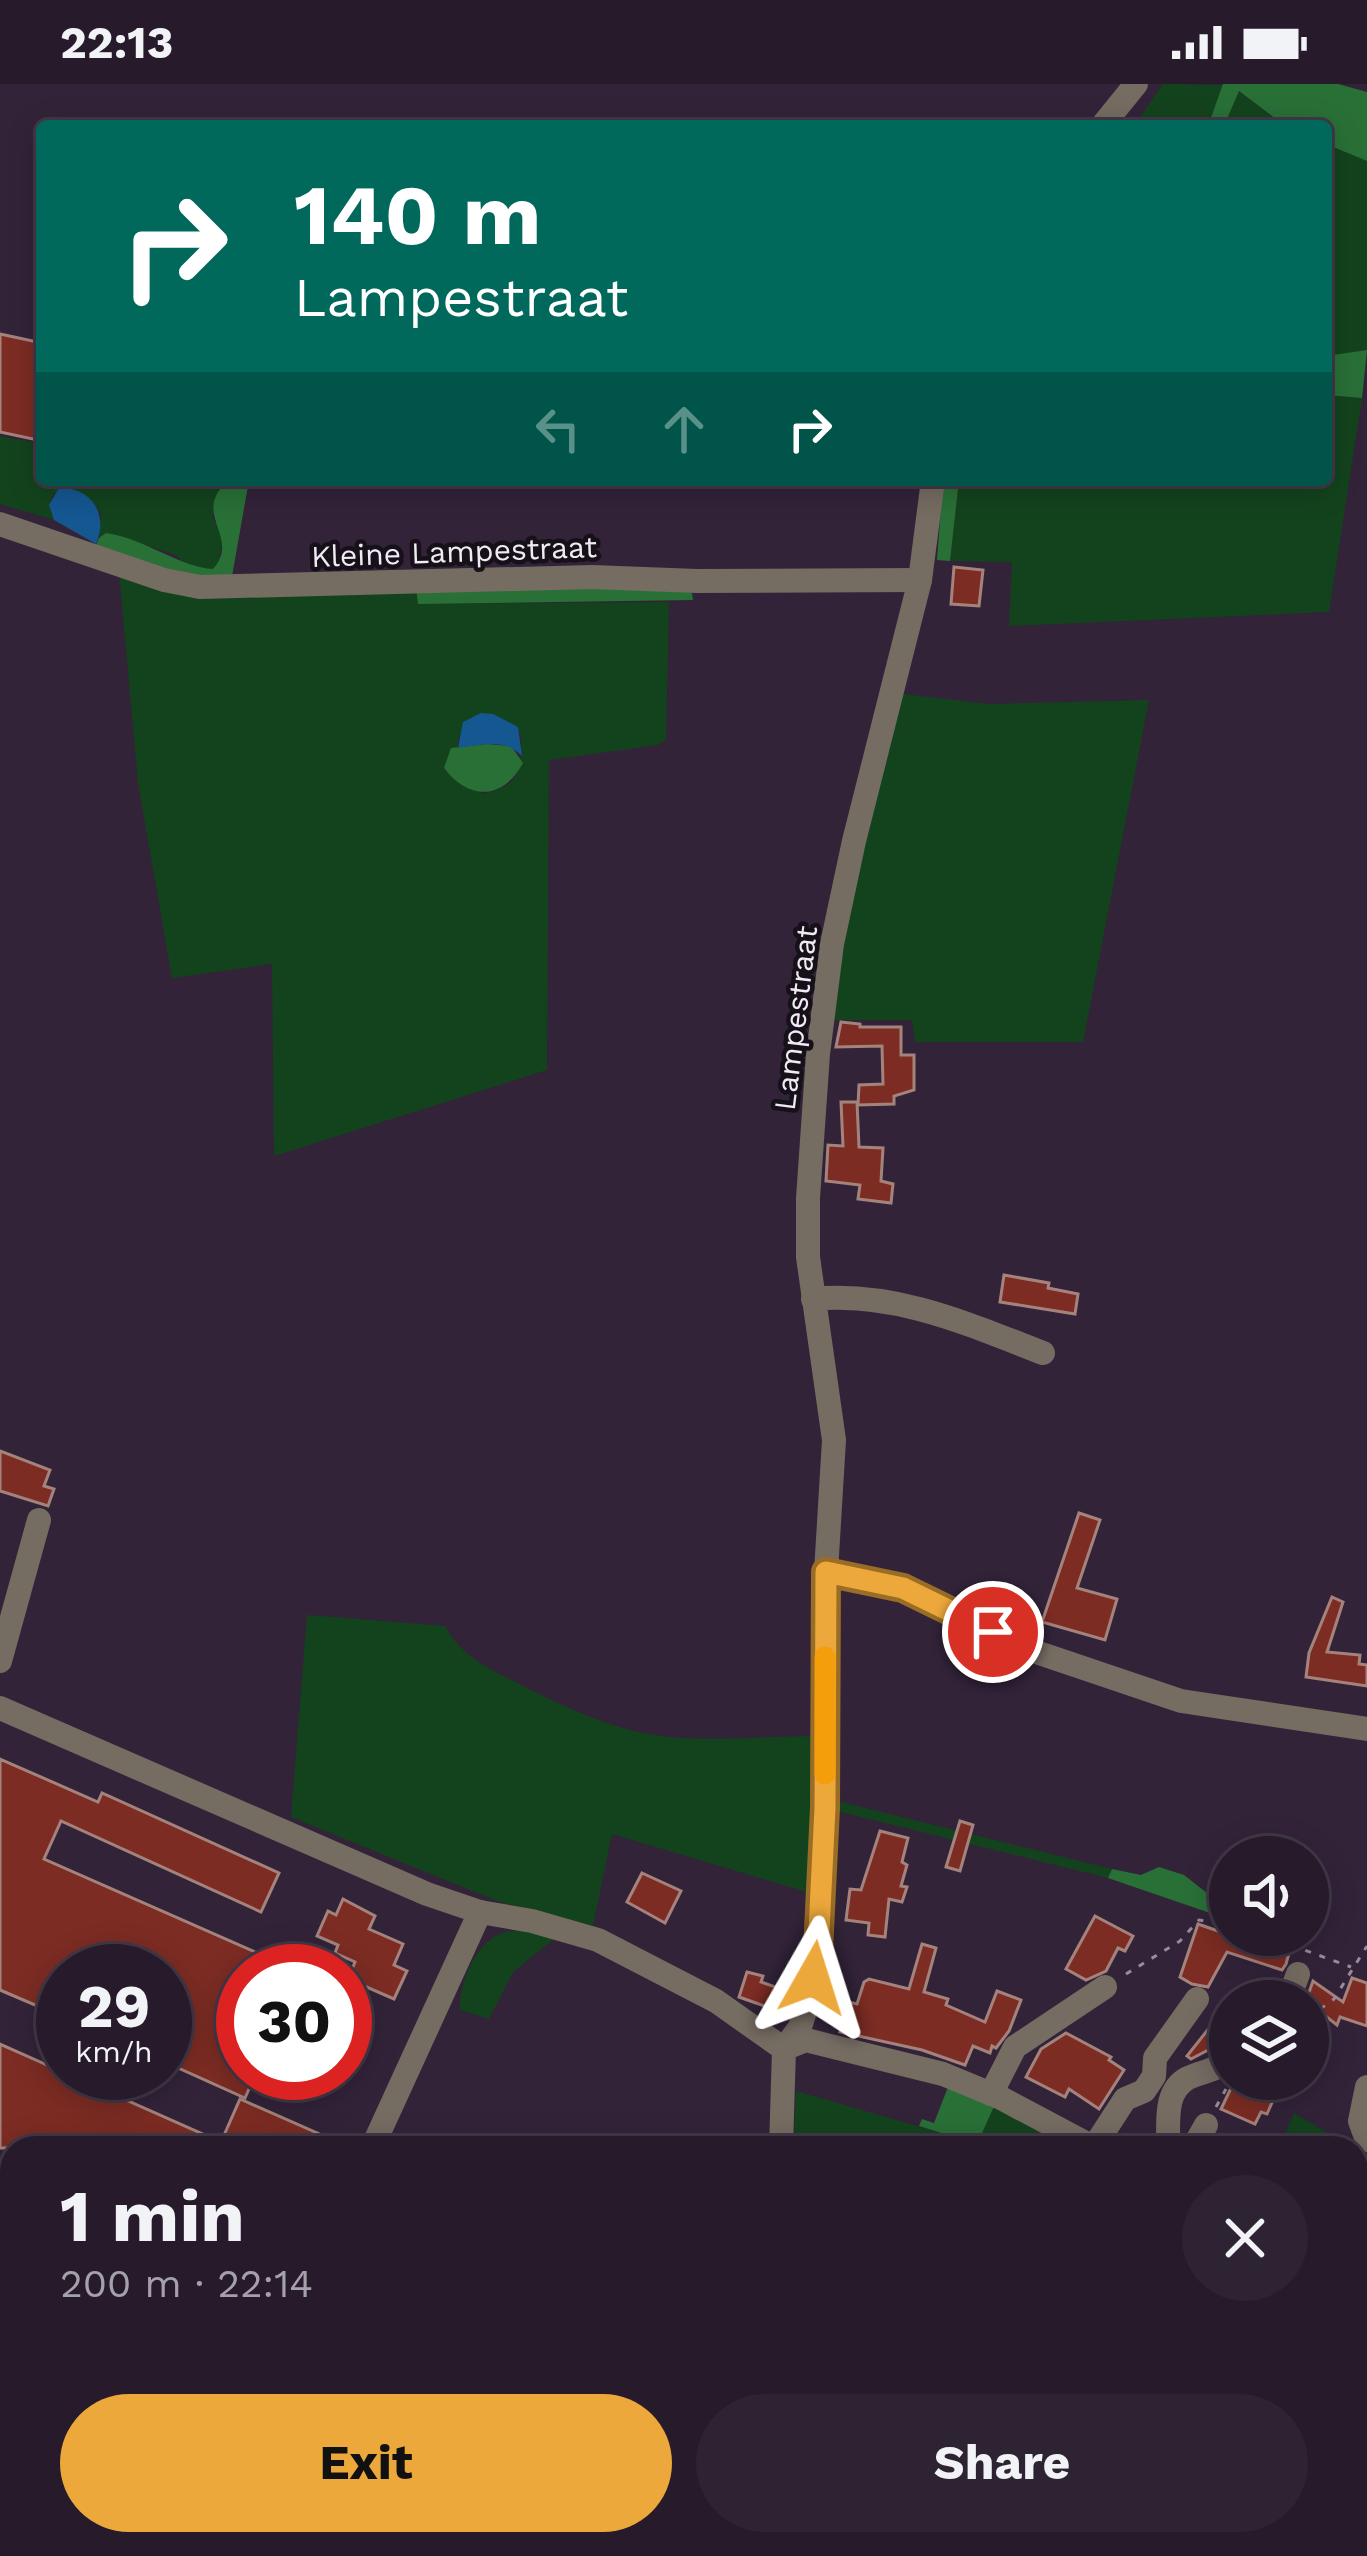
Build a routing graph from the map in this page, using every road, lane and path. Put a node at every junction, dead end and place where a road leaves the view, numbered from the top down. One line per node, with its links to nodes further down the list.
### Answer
1 (1136, 84): 2 (street)
2 (1107, 120)
3 (933, 486): 5 (street, Lampestraat)
4 (0, 524): 5 (street, Kleine Lampestraat)
5 (920, 580): 6 (street, Lampestraat)
6 (813, 1299): 7 (street); 9 (street, Lampestraat)
7 (1043, 1353)
8 (39, 1520): 10 (street)
9 (826, 1572): 12 (street); 23 (street, Lampestraat)
10 (0, 1660)
11 (0, 1708): 13 (street)
12 (1367, 1729)
13 (480, 1912): 23 (street); 29 (street)
14 (1209, 1921): 20 (path)
15 (1367, 1946): 17 (path)
16 (1321, 1956): 17 (path)
17 (1351, 1967): 22 (path)
18 (1298, 1974): 19 (street)
19 (1296, 1980)
20 (1105, 1987): 26 (street)
21 (1198, 2000): 32 (street)
22 (1329, 2003)
23 (784, 2049): 26 (street); 30 (street)
24 (1209, 2073): 33 (street)
25 (1367, 2087): 35 (street)
26 (991, 2094): 31 (street)
27 (1221, 2100): 28 (path)
28 (1207, 2125): 34 (street)
29 (377, 2136)
30 (781, 2136)
31 (1071, 2136)
32 (1102, 2136)
33 (1169, 2136)
34 (1200, 2136)
35 (1366, 2136)

